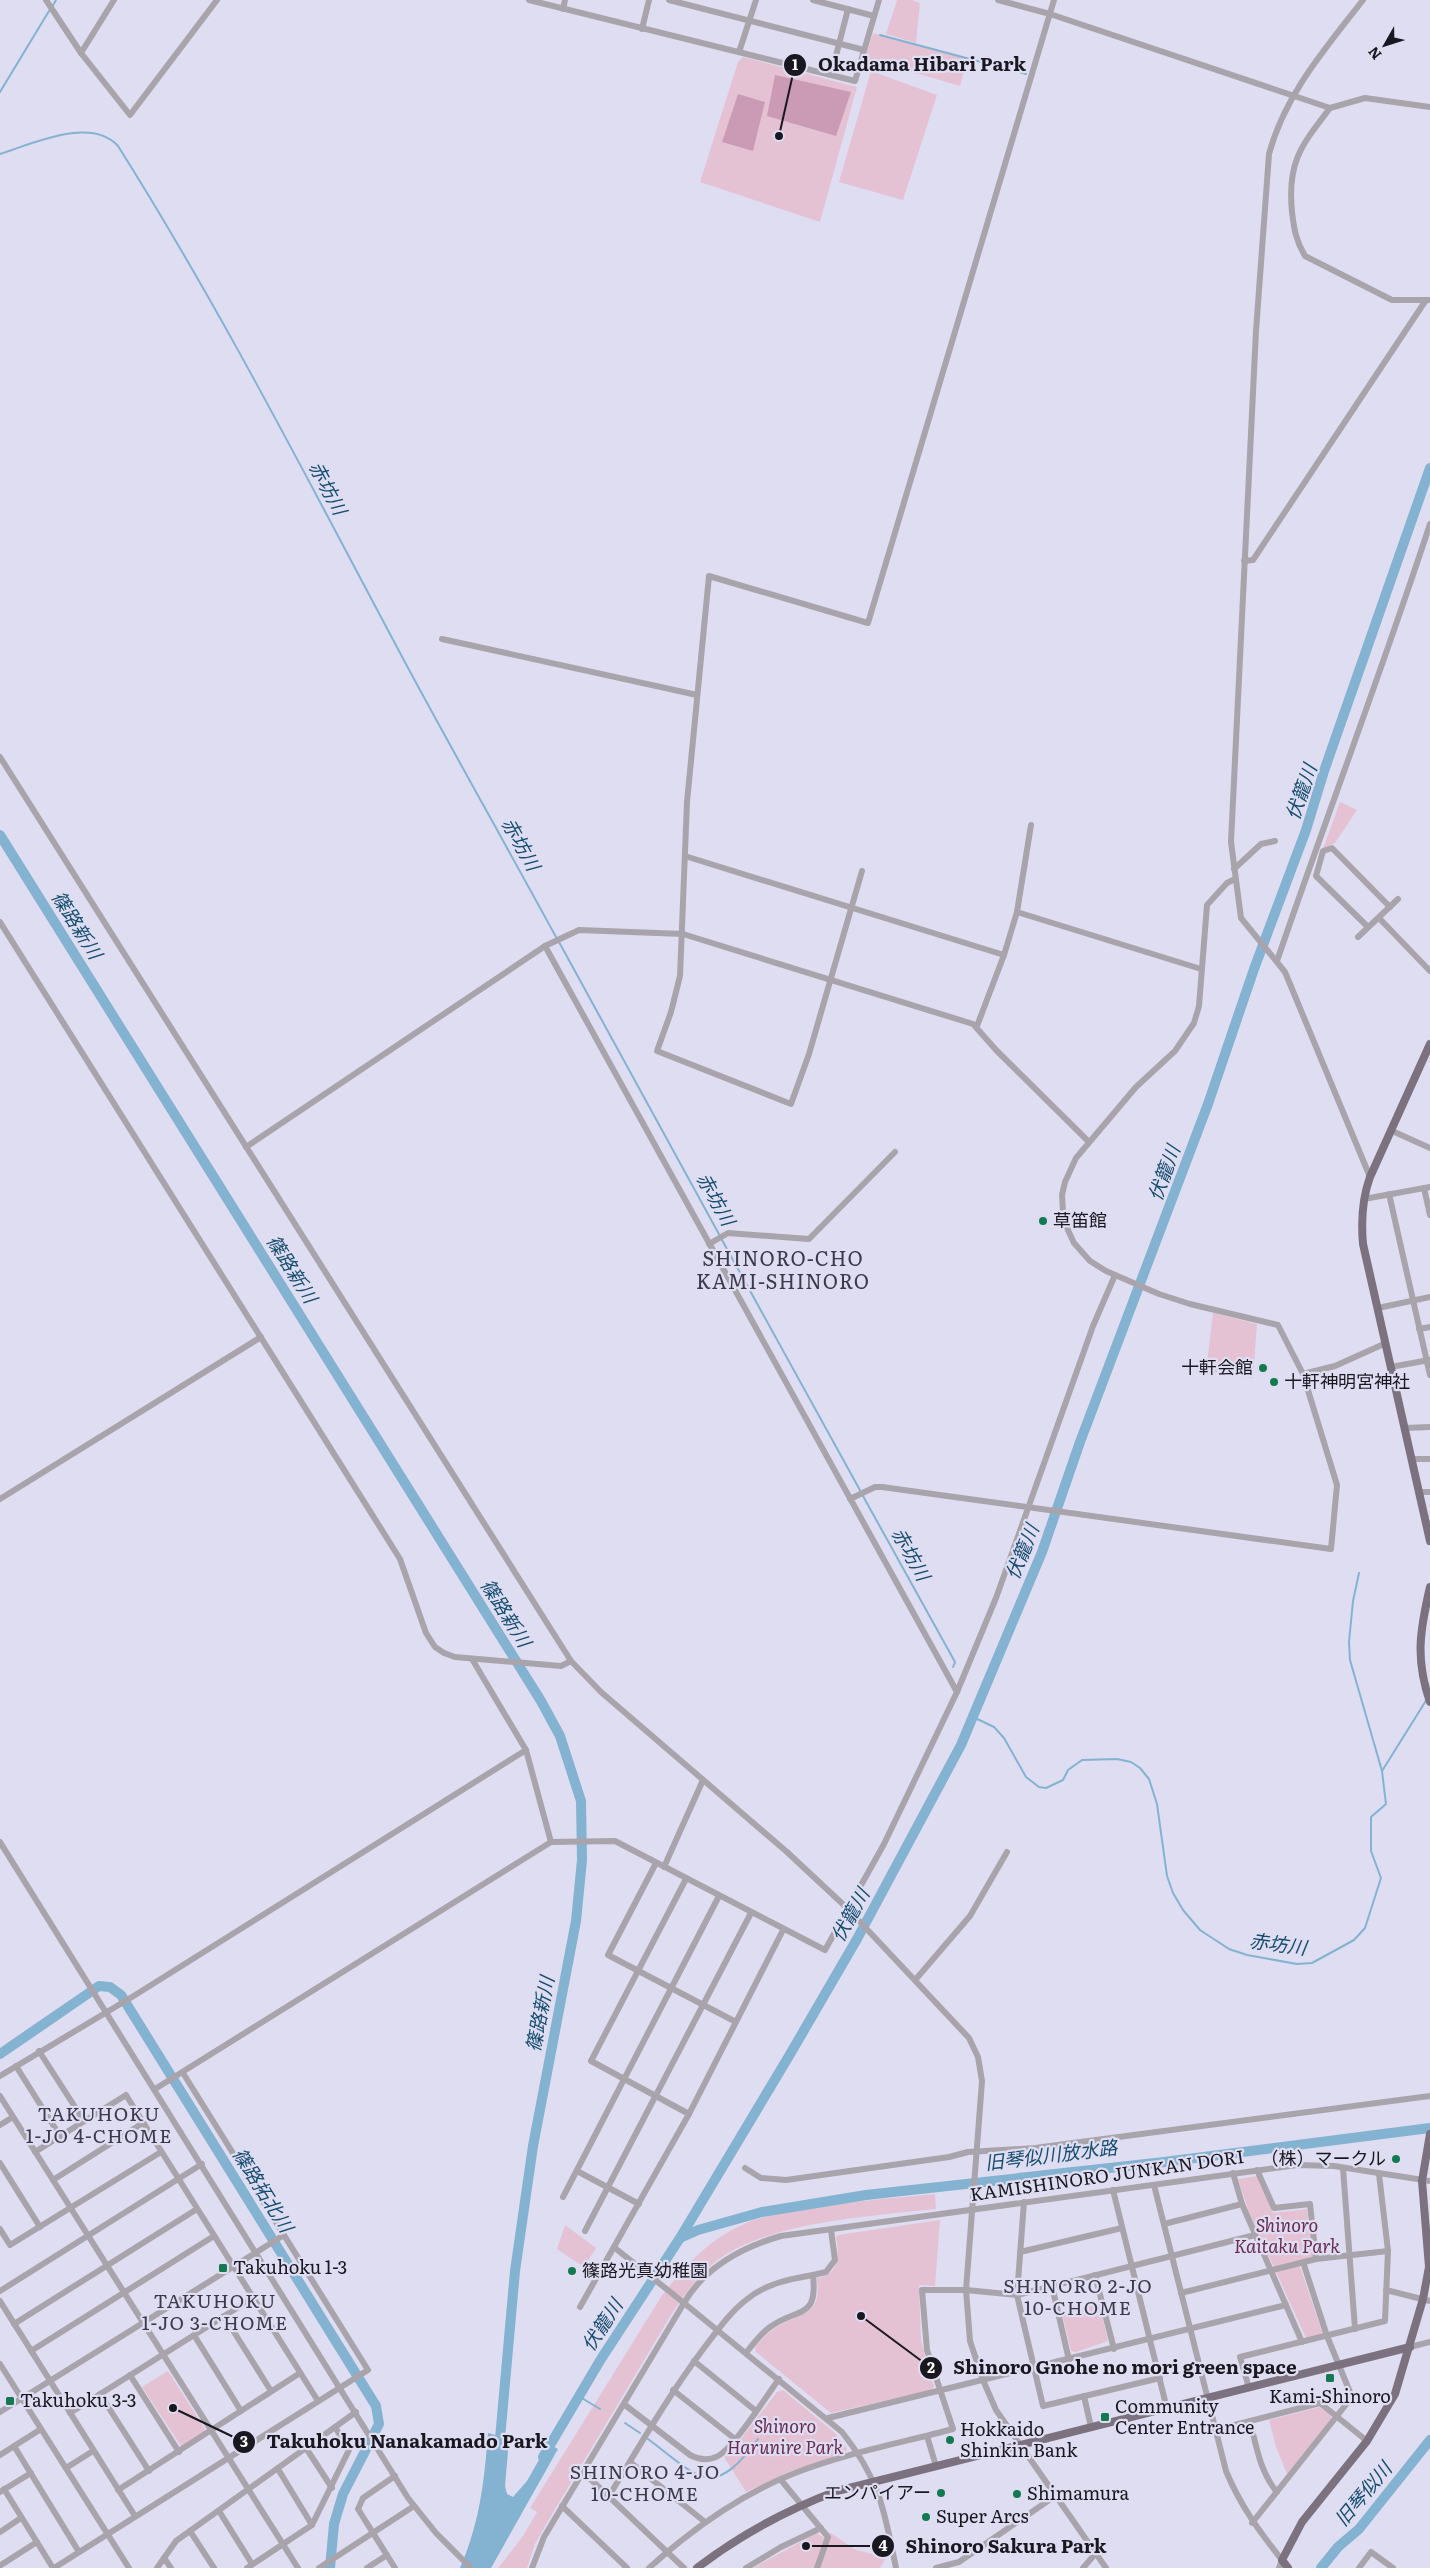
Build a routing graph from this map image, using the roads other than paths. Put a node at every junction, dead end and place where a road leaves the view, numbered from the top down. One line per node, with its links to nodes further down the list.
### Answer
1 (46, 0): 24 (street)
2 (114, 0): 24 (street)
3 (217, 0): 24 (street)
4 (529, 0): 15 (street)
5 (565, 0): 15 (street)
6 (649, 0): 20 (street)
7 (669, 0): 19 (street)
8 (756, 0): 19 (street)
9 (813, 0): 16 (street)
10 (879, 0): 18 (street)
11 (998, 0): 14 (street)
12 (1054, 0): 17 (street)
13 (1363, 0): 26 (street)
14 (1009, 1): 17 (street)
15 (563, 9): 20 (street)
16 (848, 9): 18 (street); 21 (street)
17 (1050, 14): 26 (street); 33 (street)
18 (874, 16): 22 (street)
19 (750, 21): 21 (street); 23 (street)
20 (642, 29): 23 (street)
21 (839, 44): 22 (street); 25 (street)
22 (864, 50): 25 (street)
23 (740, 52): 25 (street)
24 (81, 53)
25 (830, 75)
26 (1292, 95): 28 (street); 31 (street)
27 (1430, 107): 28 (street)
28 (1330, 108): 29 (street)
29 (1428, 300): 31 (street)
30 (1430, 524): 52 (street)
31 (1244, 561): 38 (street)
32 (442, 639): 33 (street)
33 (697, 695): 37 (street)
34 (0, 757): 60 (street)
35 (1031, 825): 44 (street)
36 (1275, 841): 38 (street)
37 (685, 856): 42 (street); 48 (street)
38 (1234, 869): 40 (street)
39 (862, 871): 42 (street)
40 (1235, 879): 52 (street); 53 (street)
41 (1398, 899): 43 (street)
42 (852, 907): 51 (street); 55 (street)
43 (1390, 907): 45 (street); 47 (street)
44 (1017, 912): 51 (street); 53 (street)
45 (1378, 918): 47 (street); 54 (street)
46 (0, 922): 75 (street)
47 (1368, 927): 49 (street)
48 (683, 934): 50 (street); 55 (street); 55 (street)
49 (1358, 937)
50 (547, 945): 60 (street); 68 (street)
51 (1004, 955): 56 (street)
52 (1275, 959): 63 (street)
53 (1201, 969): 59 (street)
54 (1430, 970)
55 (830, 981): 56 (street)
56 (977, 1026): 59 (street)
57 (1430, 1044): 58 (main road)
58 (1390, 1130): 61 (street); 63 (main road)
59 (1089, 1142): 69 (street)
60 (246, 1147): 94 (street)
61 (1430, 1148)
62 (895, 1152): 68 (street)
63 (1370, 1178): 66 (main road)
64 (1427, 1188): 65 (street); 67 (street)
65 (1389, 1194): 66 (street); 71 (street)
66 (1364, 1199): 72 (main road)
67 (1430, 1215)
68 (712, 1242): 88 (street)
69 (1115, 1275): 79 (street); 89 (street)
70 (1430, 1297): 71 (street)
71 (1412, 1301): 72 (street); 74 (street)
72 (1378, 1308): 76 (main road)
73 (1430, 1327): 74 (street)
74 (1420, 1329): 77 (street)
75 (261, 1337): 87 (street); 93 (street)
76 (1386, 1343): 78 (main road); 79 (street)
77 (1428, 1360): 78 (street); 80 (street)
78 (1391, 1367): 82 (main road)
79 (1303, 1374): 89 (street)
80 (1430, 1375)
81 (1430, 1427): 82 (street)
82 (1404, 1428): 83 (main road)
83 (1412, 1459): 84 (street); 85 (main road)
84 (1430, 1459)
85 (1419, 1492): 86 (street); 90 (main road)
86 (1430, 1492)
87 (0, 1499)
88 (850, 1499): 89 (street); 95 (street)
89 (1032, 1508): 95 (street)
90 (1429, 1526): 91 (main road)
91 (1430, 1542)
92 (1430, 1587): 96 (main road)
93 (472, 1659): 94 (street); 97 (street)
94 (571, 1661): 98 (street)
95 (957, 1692): 106 (street)
96 (1430, 1702)
97 (526, 1750): 100 (street); 113 (street)
98 (703, 1780): 103 (street); 106 (street)
99 (0, 1842): 113 (street)
100 (550, 1842): 102 (street); 117 (street)
101 (1006, 1852): 110 (street)
102 (656, 1863): 103 (street); 109 (street)
103 (664, 1867): 104 (street)
104 (686, 1879): 105 (street); 109 (street)
105 (719, 1896): 107 (street); 111 (street)
106 (849, 1910): 108 (street); 110 (street)
107 (751, 1913): 108 (street); 112 (street)
108 (783, 1930): 114 (street)
109 (639, 1972): 111 (street); 119 (street)
110 (916, 1979): 133 (street)
111 (672, 1988): 112 (street); 119 (street)
112 (704, 2005): 114 (street); 121 (street)
113 (107, 2013): 115 (street); 120 (street)
114 (736, 2022): 124 (street)
115 (39, 2051): 116 (street); 126 (street)
116 (16, 2066): 118 (street); 129 (street)
117 (181, 2074): 120 (street); 164 (street)
118 (0, 2076)
119 (625, 2079): 121 (street); 139 (street)
120 (156, 2089): 135 (street)
121 (656, 2095): 124 (street); 146 (street)
122 (0, 2096): 125 (street)
123 (1430, 2096): 133 (street)
124 (689, 2114): 150 (street)
125 (13, 2117): 128 (street); 131 (street)
126 (84, 2121): 127 (street); 129 (street)
127 (144, 2124): 132 (street); 143 (street)
128 (0, 2125)
129 (60, 2136): 131 (street)
130 (1430, 2136): 144 (main road)
131 (35, 2152): 143 (street)
132 (161, 2152): 142 (street); 152 (street)
133 (977, 2152): 136 (street); 154 (street)
134 (0, 2163): 156 (street)
135 (202, 2164): 142 (street); 166 (street)
136 (745, 2168)
137 (1343, 2168): 138 (street, KAMISHINORO JUNKAN DORI); 141 (street, KAMISHINORO JUNKAN DORI); 169 (street)
138 (1257, 2170): 140 (street, KAMISHINORO JUNKAN DORI); 171 (street)
139 (576, 2171): 146 (street); 148 (street)
140 (1233, 2173): 145 (street, KAMISHINORO JUNKAN DORI); 151 (street)
141 (1380, 2174): 144 (street, KAMISHINORO JUNKAN DORI); 167 (street)
142 (179, 2179): 153 (street); 162 (street)
143 (53, 2180): 152 (street)
144 (1426, 2181): 187 (main road)
145 (1154, 2185): 147 (street, KAMISHINORO JUNKAN DORI); 155 (street)
146 (608, 2187): 150 (street); 160 (street)
147 (1113, 2190): 149 (street, KAMISHINORO JUNKAN DORI); 157 (street)
148 (563, 2197)
149 (1024, 2202): 154 (street, KAMISHINORO JUNKAN DORI); 168 (street)
150 (640, 2204): 165 (street)
151 (1242, 2204): 155 (street); 161 (street)
152 (71, 2208): 156 (street); 162 (street)
153 (197, 2209): 163 (street); 173 (street)
154 (972, 2210): 159 (street, KAMISHINORO JUNKAN DORI); 180 (street)
155 (1164, 2224): 170 (street)
156 (40, 2227): 158 (street)
157 (1122, 2228): 168 (street); 175 (street)
158 (0, 2229)
159 (831, 2230): 177 (street); 189 (street, KAMISHINORO JUNKAN DORI)
160 (585, 2231)
161 (1255, 2235): 170 (street); 176 (street)
162 (88, 2236): 173 (street); 182 (street)
163 (214, 2236): 174 (street); 183 (street)
164 (282, 2236): 166 (street); 219 (street)
165 (615, 2248): 189 (street); 191 (street)
166 (256, 2251): 174 (street); 219 (street)
167 (1388, 2251): 169 (street); 181 (street)
168 (1020, 2252): 185 (street)
169 (1351, 2255): 171 (street); 195 (street)
170 (1172, 2256): 175 (street); 184 (street)
171 (1316, 2259): 172 (street)
172 (1303, 2262): 176 (street); 199 (street)
173 (107, 2266): 183 (street); 194 (street)
174 (233, 2266): 186 (street); 193 (street)
175 (1132, 2266): 178 (street); 200 (street)
176 (1271, 2270): 184 (street); 190 (street)
177 (813, 2274): 196 (street); 206 (street)
178 (1095, 2275): 179 (street); 204 (street)
179 (1052, 2286): 185 (street); 208 (street)
180 (966, 2290): 185 (street); 218 (street); 223 (street)
181 (1386, 2290): 187 (street); 195 (street)
182 (0, 2291)
183 (123, 2292): 193 (street); 205 (street)
184 (1181, 2293): 197 (street)
185 (1017, 2295): 212 (street)
186 (253, 2298): 192 (street); 213 (street)
187 (1426, 2300): 203 (main road)
188 (0, 2302): 194 (street)
189 (684, 2303): 196 (street); 229 (street, KAMISHINORO JUNKAN DORI)
190 (1286, 2305): 197 (street); 201 (street)
191 (580, 2307)
192 (224, 2316): 198 (street); 222 (street)
193 (142, 2322): 207 (street); 217 (street)
194 (14, 2324): 205 (street)
195 (1355, 2329): 199 (street)
196 (717, 2330): 206 (street); 209 (street)
197 (1190, 2330): 200 (street); 227 (street)
198 (194, 2335): 207 (street); 231 (street)
199 (1327, 2336): 201 (street); 211 (street)
200 (1150, 2340): 204 (street); 215 (street)
201 (1302, 2342): 220 (street)
202 (1430, 2342): 203 (street)
203 (1410, 2347): 211 (main road); 247 (main road)
204 (1114, 2349): 208 (street)
205 (31, 2351): 217 (street)
206 (746, 2353): 216 (street)
207 (162, 2354): 214 (street); 244 (street)
208 (1069, 2360): 212 (street)
209 (694, 2361): 221 (street); 232 (street)
210 (0, 2364): 226 (street)
211 (1339, 2364): 220 (main road); 236 (street)
212 (1033, 2368): 218 (street); 225 (street)
213 (300, 2373): 222 (street); 228 (street)
214 (130, 2375): 224 (street); 252 (street)
215 (1160, 2378): 225 (street); 230 (street)
216 (779, 2379): 232 (street); 237 (street)
217 (50, 2380): 226 (street); 235 (street)
218 (983, 2380): 223 (street); 248 (street)
219 (340, 2387): 228 (street); 234 (street)
220 (1249, 2388): 227 (main road)
221 (673, 2390): 239 (street); 246 (street)
222 (271, 2391): 231 (street)
223 (940, 2391): 237 (street); 245 (street)
224 (100, 2394): 235 (street); 260 (street)
225 (1084, 2396): 241 (street)
226 (22, 2398): 233 (street); 242 (street)
227 (1207, 2398): 230 (main road); 243 (street)
228 (318, 2401): 255 (street)
229 (624, 2405): 239 (street); 261 (street, KAMISHINORO JUNKAN DORI)
230 (1167, 2408): 241 (main road)
231 (241, 2411): 244 (street)
232 (756, 2411): 246 (street)
233 (0, 2412)
234 (356, 2412): 240 (street); 263 (street)
235 (70, 2413): 251 (street)
236 (1336, 2416): 238 (street); 247 (street); 270 (street)
237 (828, 2418): 253 (street)
238 (1250, 2420): 243 (street); 270 (street)
239 (652, 2425): 246 (street); 256 (street)
240 (335, 2427): 250 (street); 266 (street)
241 (1091, 2427): 248 (main road)
242 (41, 2429): 249 (street); 258 (street)
243 (1215, 2430): 280 (street)
244 (211, 2431): 252 (street); 255 (street)
245 (927, 2436): 253 (street); 257 (street)
246 (735, 2439)
247 (1367, 2441): 294 (main road)
248 (1021, 2445): 257 (main road); 272 (street)
249 (14, 2446): 254 (street); 262 (street)
250 (306, 2448): 259 (street); 266 (street)
251 (94, 2450): 258 (street); 267 (street)
252 (179, 2452): 260 (street)
253 (859, 2454): 264 (street); 265 (street)
254 (0, 2455)
255 (228, 2458): 268 (street); 277 (street)
256 (630, 2462): 271 (street); 279 (street)
257 (936, 2466): 265 (main road)
258 (66, 2468): 286 (street)
259 (278, 2469): 268 (street); 281 (street)
260 (149, 2471): 267 (street)
261 (583, 2472): 271 (street); 275 (street, KAMISHINORO JUNKAN DORI)
262 (31, 2473): 269 (street); 289 (street)
263 (395, 2476): 274 (street); 285 (street)
264 (781, 2480): 273 (street); 279 (street)
265 (874, 2481): 273 (main road); 315 (street)
266 (332, 2488): 281 (street)
267 (118, 2490): 277 (street)
268 (248, 2490): 276 (street); 288 (street)
269 (2, 2491): 278 (street)
270 (1277, 2492): 280 (street)
271 (609, 2496): 290 (street)
272 (1055, 2496): 291 (street); 316 (street)
273 (802, 2505): 282 (street); 312 (main road)
274 (414, 2506): 285 (street); 307 (street)
275 (562, 2506): 308 (street, KAMISHINORO JUNKAN DORI); 309 (street)
276 (219, 2511): 283 (street); 297 (street)
277 (135, 2516): 286 (street)
278 (22, 2518): 284 (street); 287 (street)
279 (705, 2522): 290 (street)
280 (1252, 2523): 294 (street)
281 (312, 2525): 288 (street)
282 (820, 2528): 313 (street); 314 (street)
283 (190, 2531): 293 (street); 302 (street)
284 (0, 2532)
285 (373, 2533): 292 (street); 304 (street)
286 (107, 2534): 289 (street); 296 (street)
287 (37, 2542): 295 (street); 298 (street)
288 (283, 2545): 297 (street); 303 (street)
289 (79, 2552): 298 (street)
290 (667, 2552): 310 (street); 311 (street)
291 (1096, 2553): 317 (street); 318 (street)
292 (387, 2555): 305 (street); 306 (street)
293 (164, 2558): 300 (street); 301 (street)
294 (1280, 2564): 319 (main road)
295 (1, 2565)
296 (127, 2566): 299 (street)
297 (250, 2566)
298 (54, 2568)
299 (119, 2568)
300 (158, 2568)
301 (171, 2568)
302 (214, 2568)
303 (298, 2568)
304 (319, 2568)
305 (367, 2568)
306 (395, 2568)
307 (471, 2568)
308 (532, 2568)
309 (627, 2568)
310 (649, 2568)
311 (684, 2568)
312 (697, 2568)
313 (746, 2568)
314 (817, 2568)
315 (896, 2568)
316 (936, 2568)
317 (1083, 2568)
318 (1106, 2568)
319 (1288, 2568)
320 (1359, 2568): 321 (street)
321 (1393, 2568)

